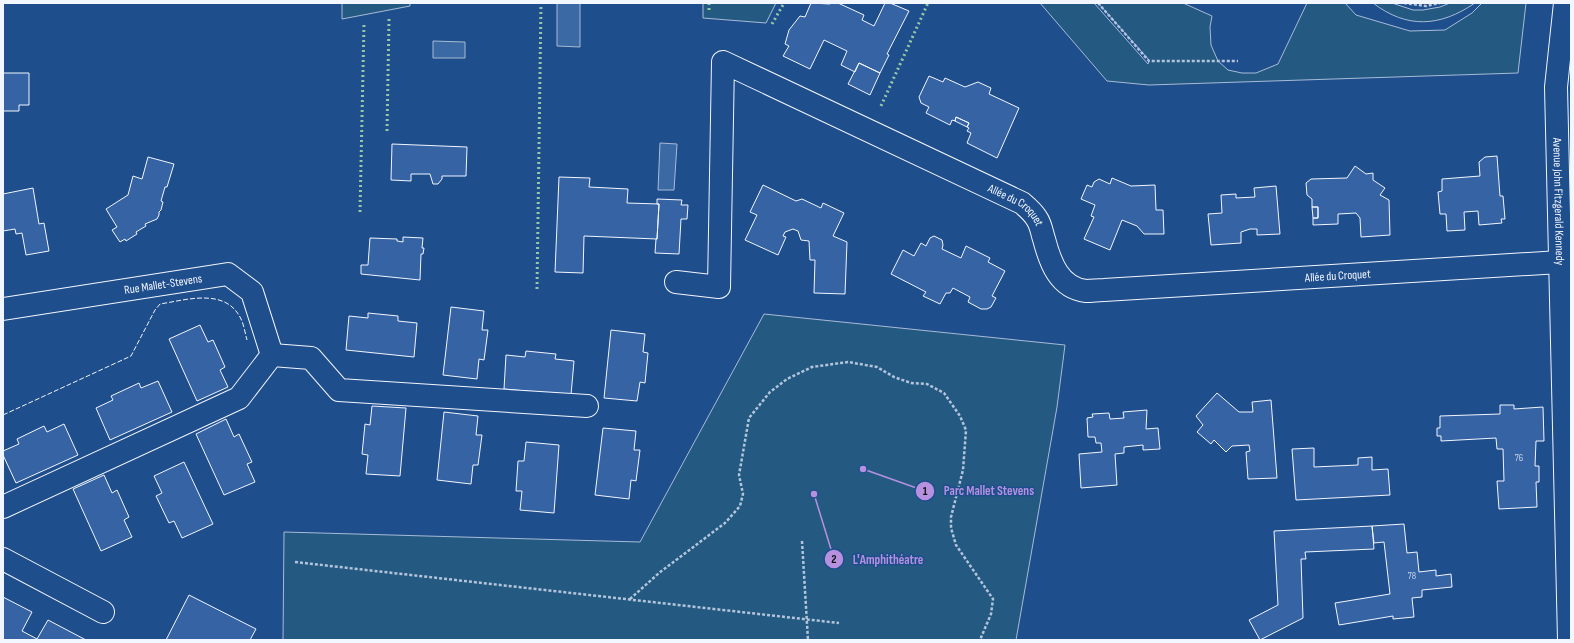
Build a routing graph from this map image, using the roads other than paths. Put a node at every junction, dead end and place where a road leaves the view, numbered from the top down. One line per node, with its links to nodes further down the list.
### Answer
1 (1565, 3): 2 (street, Avenue John Fitzgerald Kennedy)
2 (1560, 262): 3 (street, Allée du Croquet); 10 (street, Avenue John Fitzgerald Kennedy)
3 (676, 282)
4 (3, 309): 5 (street, Rue Mallet-Stevens)
5 (272, 355): 6 (street); 7 (street)
6 (587, 406)
7 (3, 507)
8 (3, 559): 9 (street)
9 (103, 612)
10 (1569, 640)

